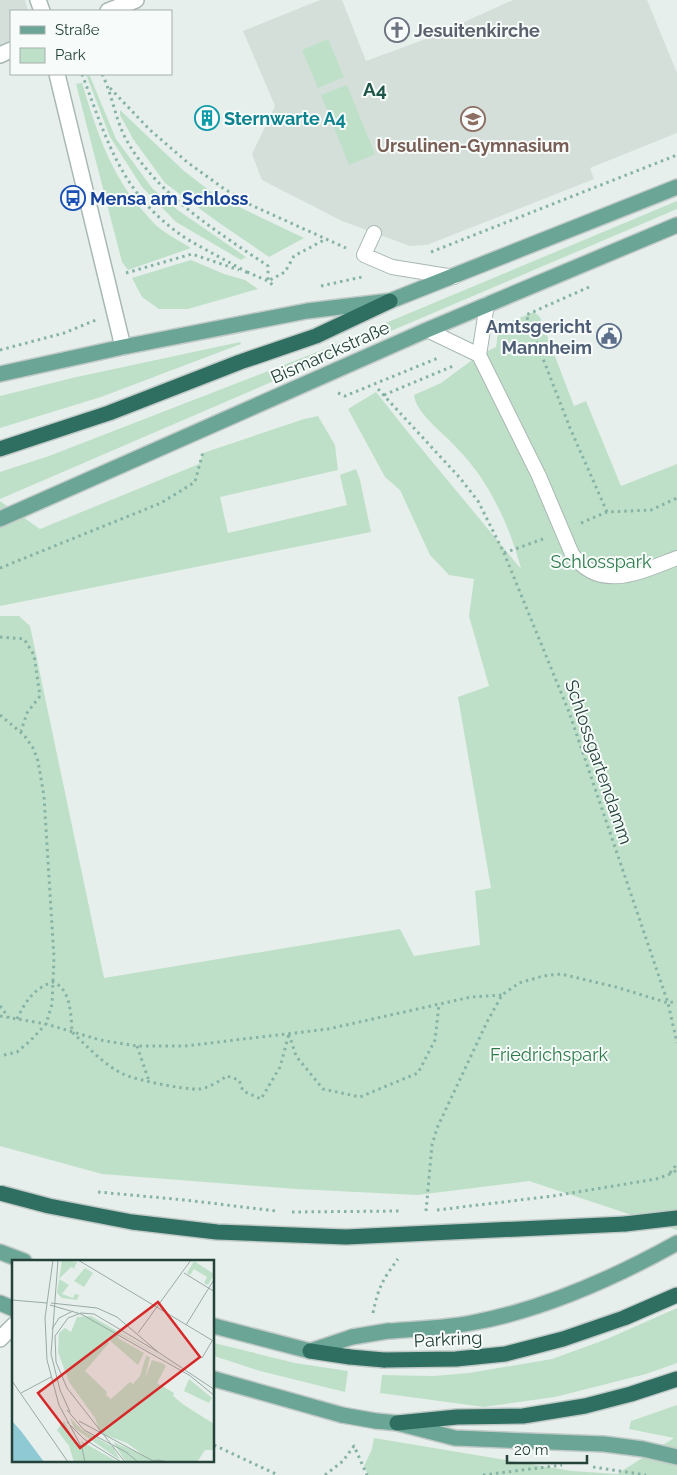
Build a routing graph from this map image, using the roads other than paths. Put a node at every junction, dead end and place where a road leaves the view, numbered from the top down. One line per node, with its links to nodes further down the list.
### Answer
1 (136, 0): 2 (street)
2 (111, 10)
3 (57, 75): 11 (street)
4 (677, 187): 7 (main road, Bismarckstraße)
5 (677, 225): 9 (main road, Bismarckstraße)
6 (374, 233): 7 (lane)
7 (454, 277): 8 (main road, Bismarckstraße)
8 (390, 301): 11 (main road, Bismarckstraße); 14 (highway)
9 (487, 304): 10 (main road, Bismarckstraße); 12 (lane)
10 (427, 330): 12 (lane); 15 (main road, Bismarckstraße)
11 (123, 347): 13 (main road, Bismarckstraße)
12 (479, 355): 16 (lane)
13 (0, 374)
14 (0, 448)
15 (0, 519)
16 (677, 558)
17 (0, 1193): 18 (highway, bridge)
18 (677, 1218)
19 (677, 1243): 28 (main road, bridge)
20 (0, 1252): 21 (main road)
21 (21, 1260)
22 (677, 1295): 28 (highway, Parkring, bridge)
23 (0, 1303): 24 (main road)
24 (12, 1308)
25 (215, 1326): 28 (main road, Parkring)
26 (12, 1327): 27 (street)
27 (0, 1339)
28 (310, 1351)
29 (215, 1379): 31 (main road, bridge)
30 (677, 1379): 31 (highway)
31 (397, 1424): 32 (main road)
32 (677, 1457)

